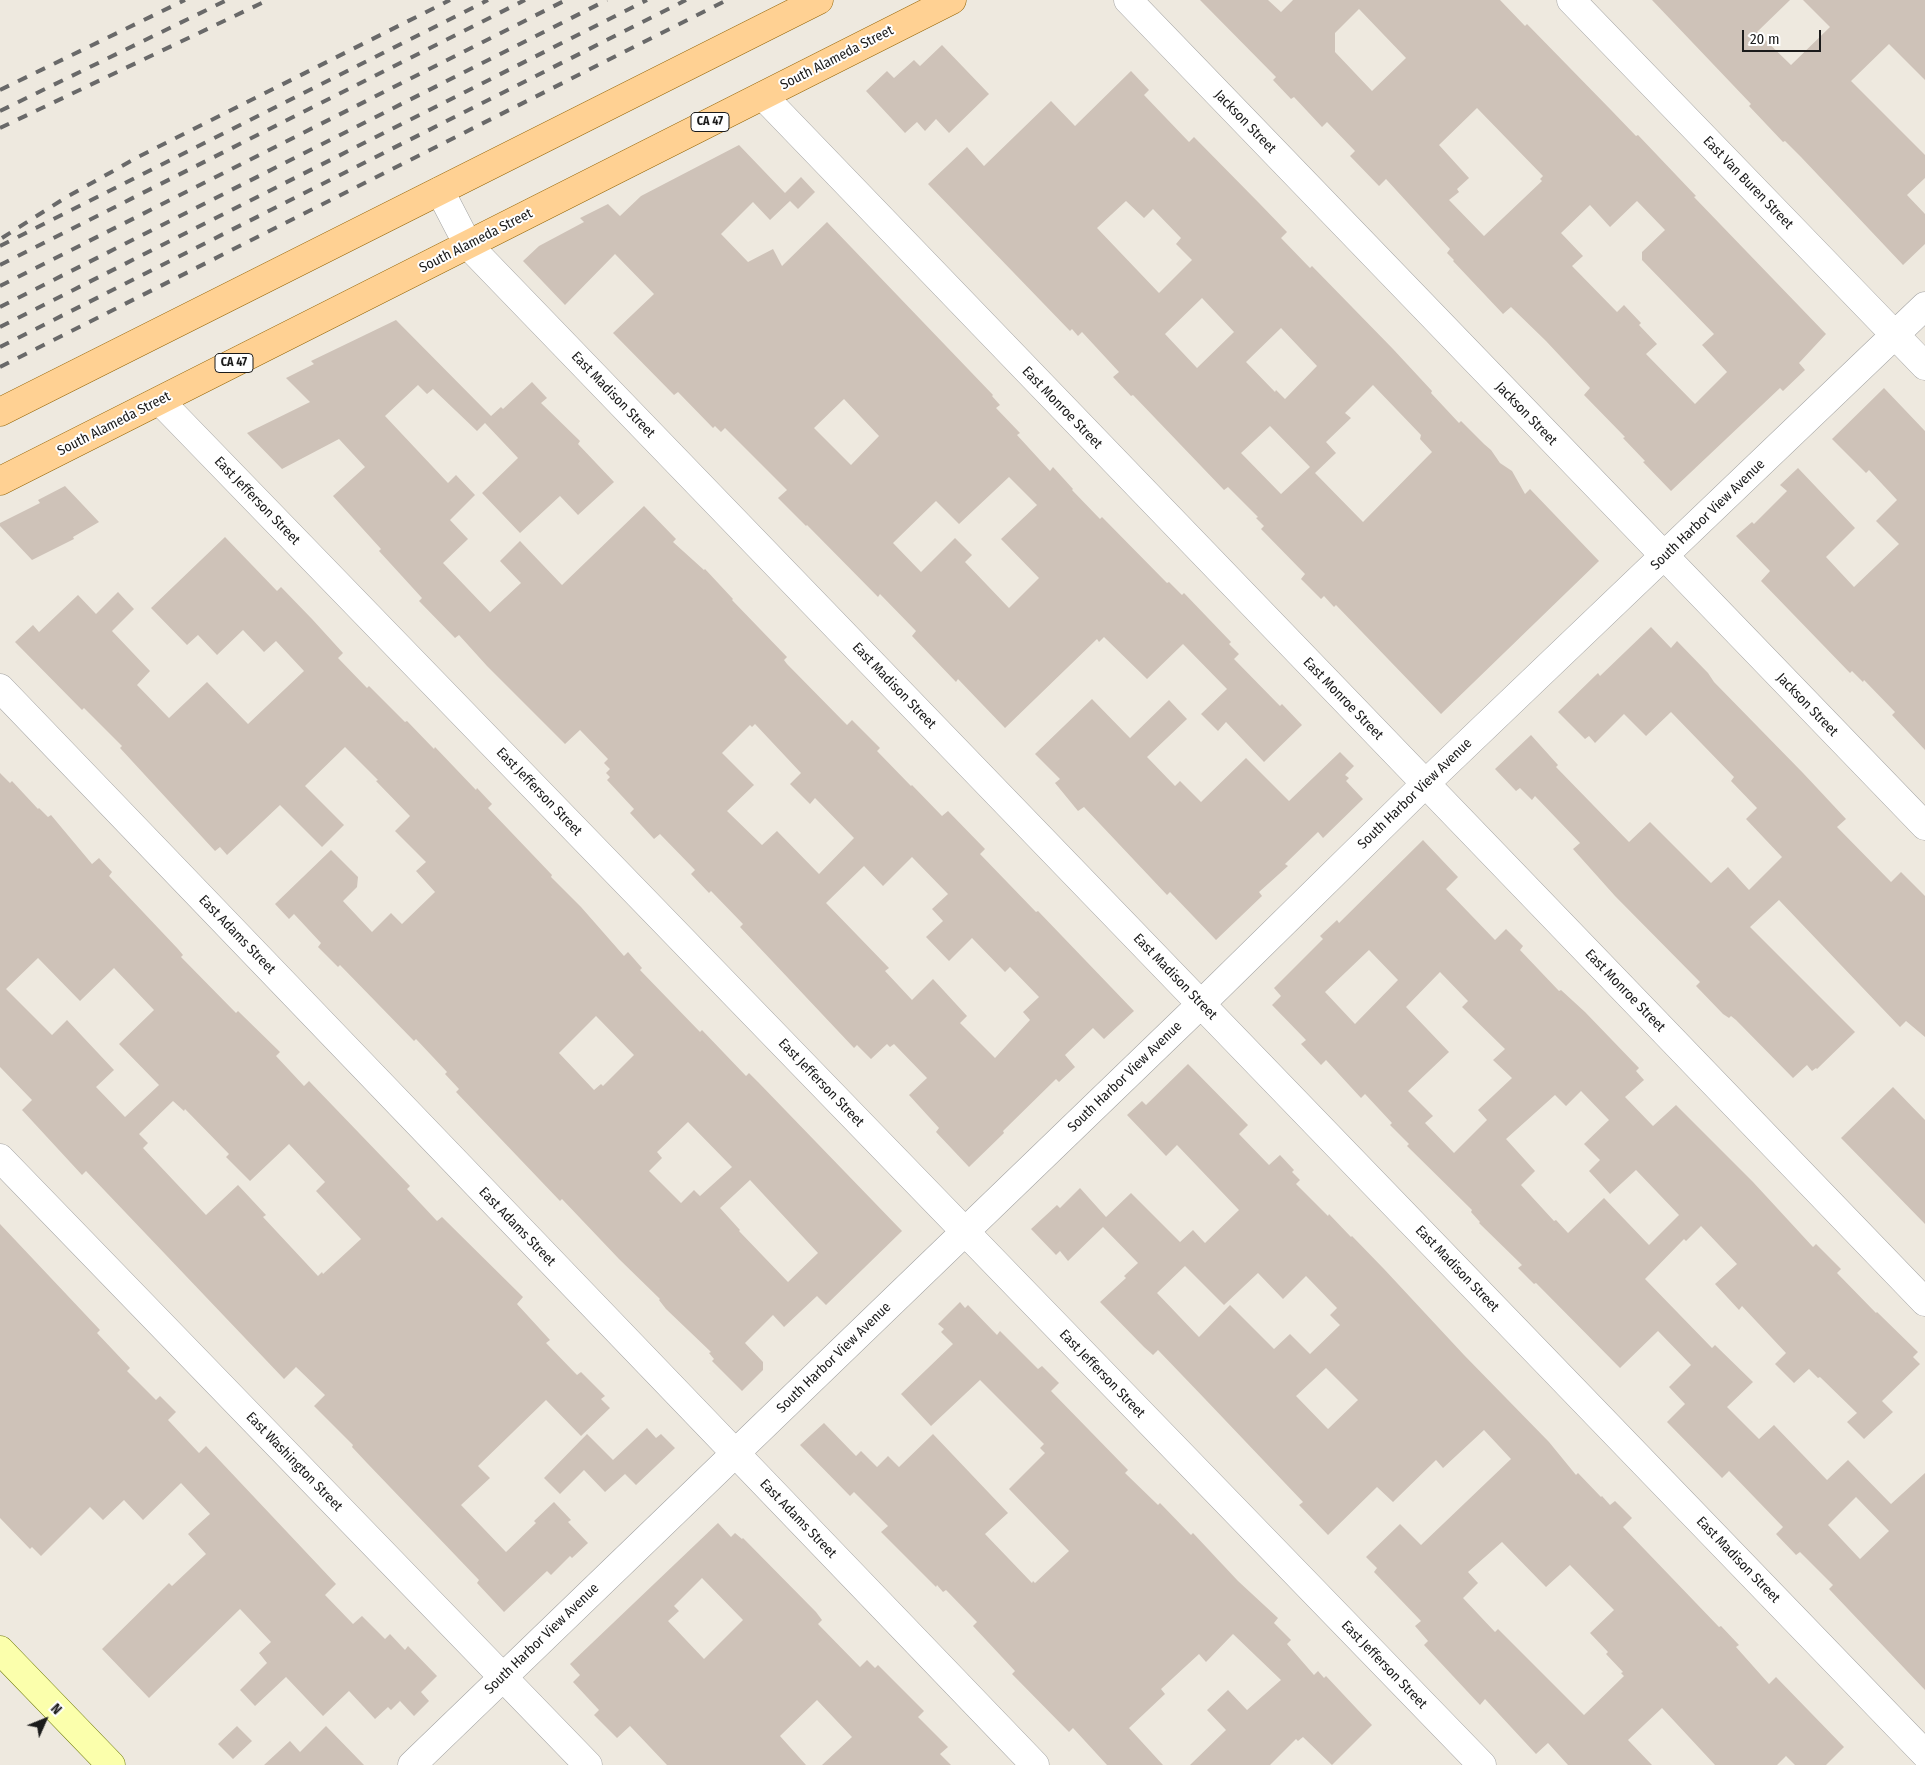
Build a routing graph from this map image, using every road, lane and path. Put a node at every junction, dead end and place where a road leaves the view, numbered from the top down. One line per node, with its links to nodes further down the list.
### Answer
1 (819, 0): 6 (main road)
2 (952, 0): 5 (main road, South Alameda Street / CA 47)
3 (1128, 0): 14 (street, Jackson Street)
4 (1571, 0): 9 (street, East Van Buren Street)
5 (763, 96): 7 (main road, South Alameda Street / CA 47); 16 (street, East Monroe Street)
6 (440, 191): 7 (street, East Madison Street); 12 (main road)
7 (468, 244): 11 (main road, South Alameda Street / CA 47); 18 (street, East Madison Street)
8 (1925, 306): 9 (street, South Harbor View Avenue)
9 (1895, 335): 10 (street, East Van Buren Street); 14 (street, South Harbor View Avenue)
10 (1925, 366)
11 (160, 401): 13 (main road, South Alameda Street / CA 47); 20 (street, East Jefferson Street)
12 (0, 412)
13 (0, 482)
14 (1665, 557): 16 (street, South Harbor View Avenue); 17 (street, Jackson Street)
15 (0, 688): 22 (street, East Adams Street)
16 (1425, 784): 18 (street, South Harbor View Avenue); 21 (street, East Monroe Street)
17 (1925, 826)
18 (1201, 1004): 20 (street, South Harbor View Avenue); 25 (street, East Madison Street)
19 (0, 1158): 24 (street, East Washington Street)
20 (965, 1232): 22 (street, South Harbor View Avenue); 30 (street, East Jefferson Street)
21 (1925, 1302)
22 (735, 1453): 24 (street, South Harbor View Avenue); 29 (street, East Adams Street)
23 (0, 1650): 26 (main road)
24 (503, 1677): 27 (street, South Harbor View Avenue); 28 (street, East Washington Street)
25 (1925, 1754)
26 (111, 1765)
27 (412, 1765)
28 (588, 1765)
29 (1035, 1765)
30 (1482, 1765)

